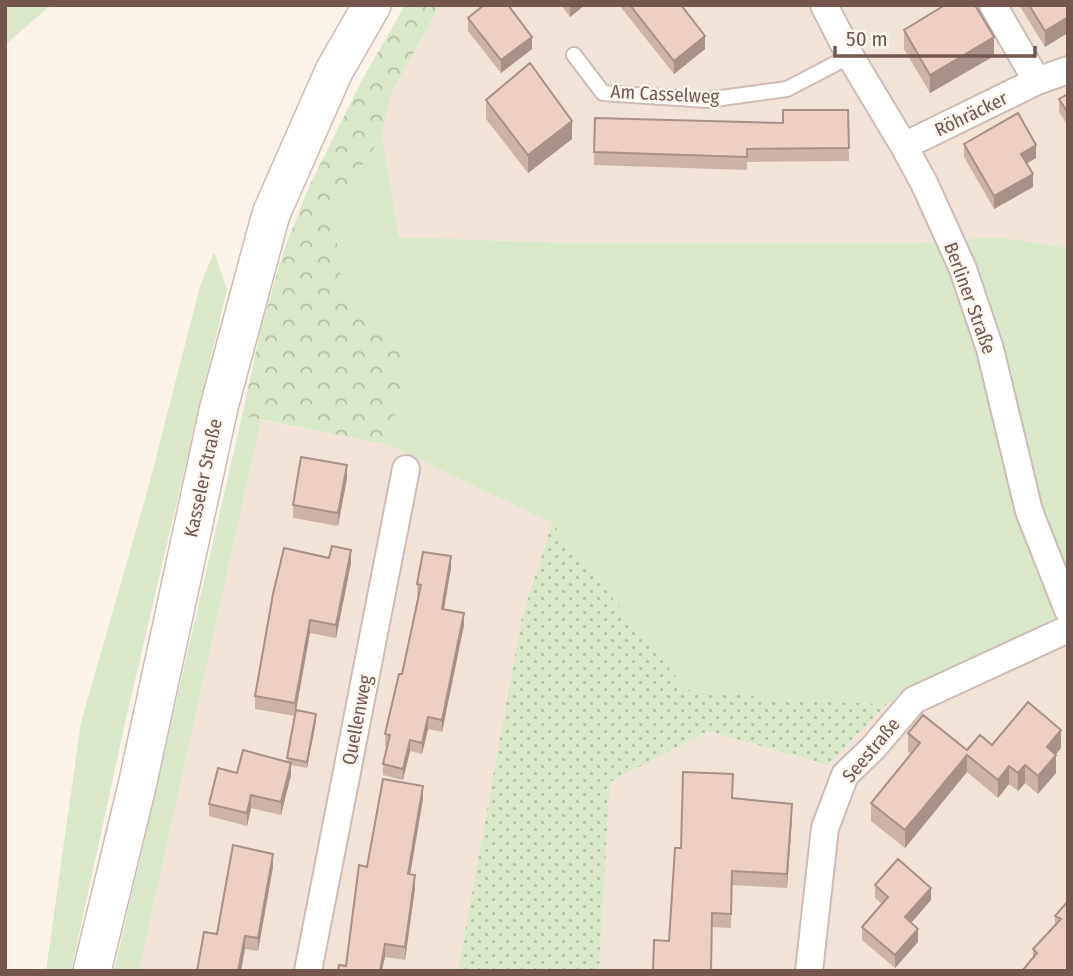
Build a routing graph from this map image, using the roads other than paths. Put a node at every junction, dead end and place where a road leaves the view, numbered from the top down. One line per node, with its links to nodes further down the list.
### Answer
1 (372, 5): 12 (main road, Kasseler Straße)
2 (824, 5): 5 (street, Berliner Straße)
3 (993, 5): 7 (street)
4 (574, 55): 5 (lane, Am Casselweg)
5 (850, 56): 8 (street, Berliner Straße)
6 (1068, 70): 7 (street, Röhräcker)
7 (1037, 81): 8 (street, Röhräcker)
8 (904, 146): 10 (street, Berliner Straße)
9 (406, 469): 13 (street, Quellenweg)
10 (1068, 610)
11 (1068, 629): 14 (street, Seestraße)
12 (92, 971)
13 (308, 971)
14 (809, 971)

